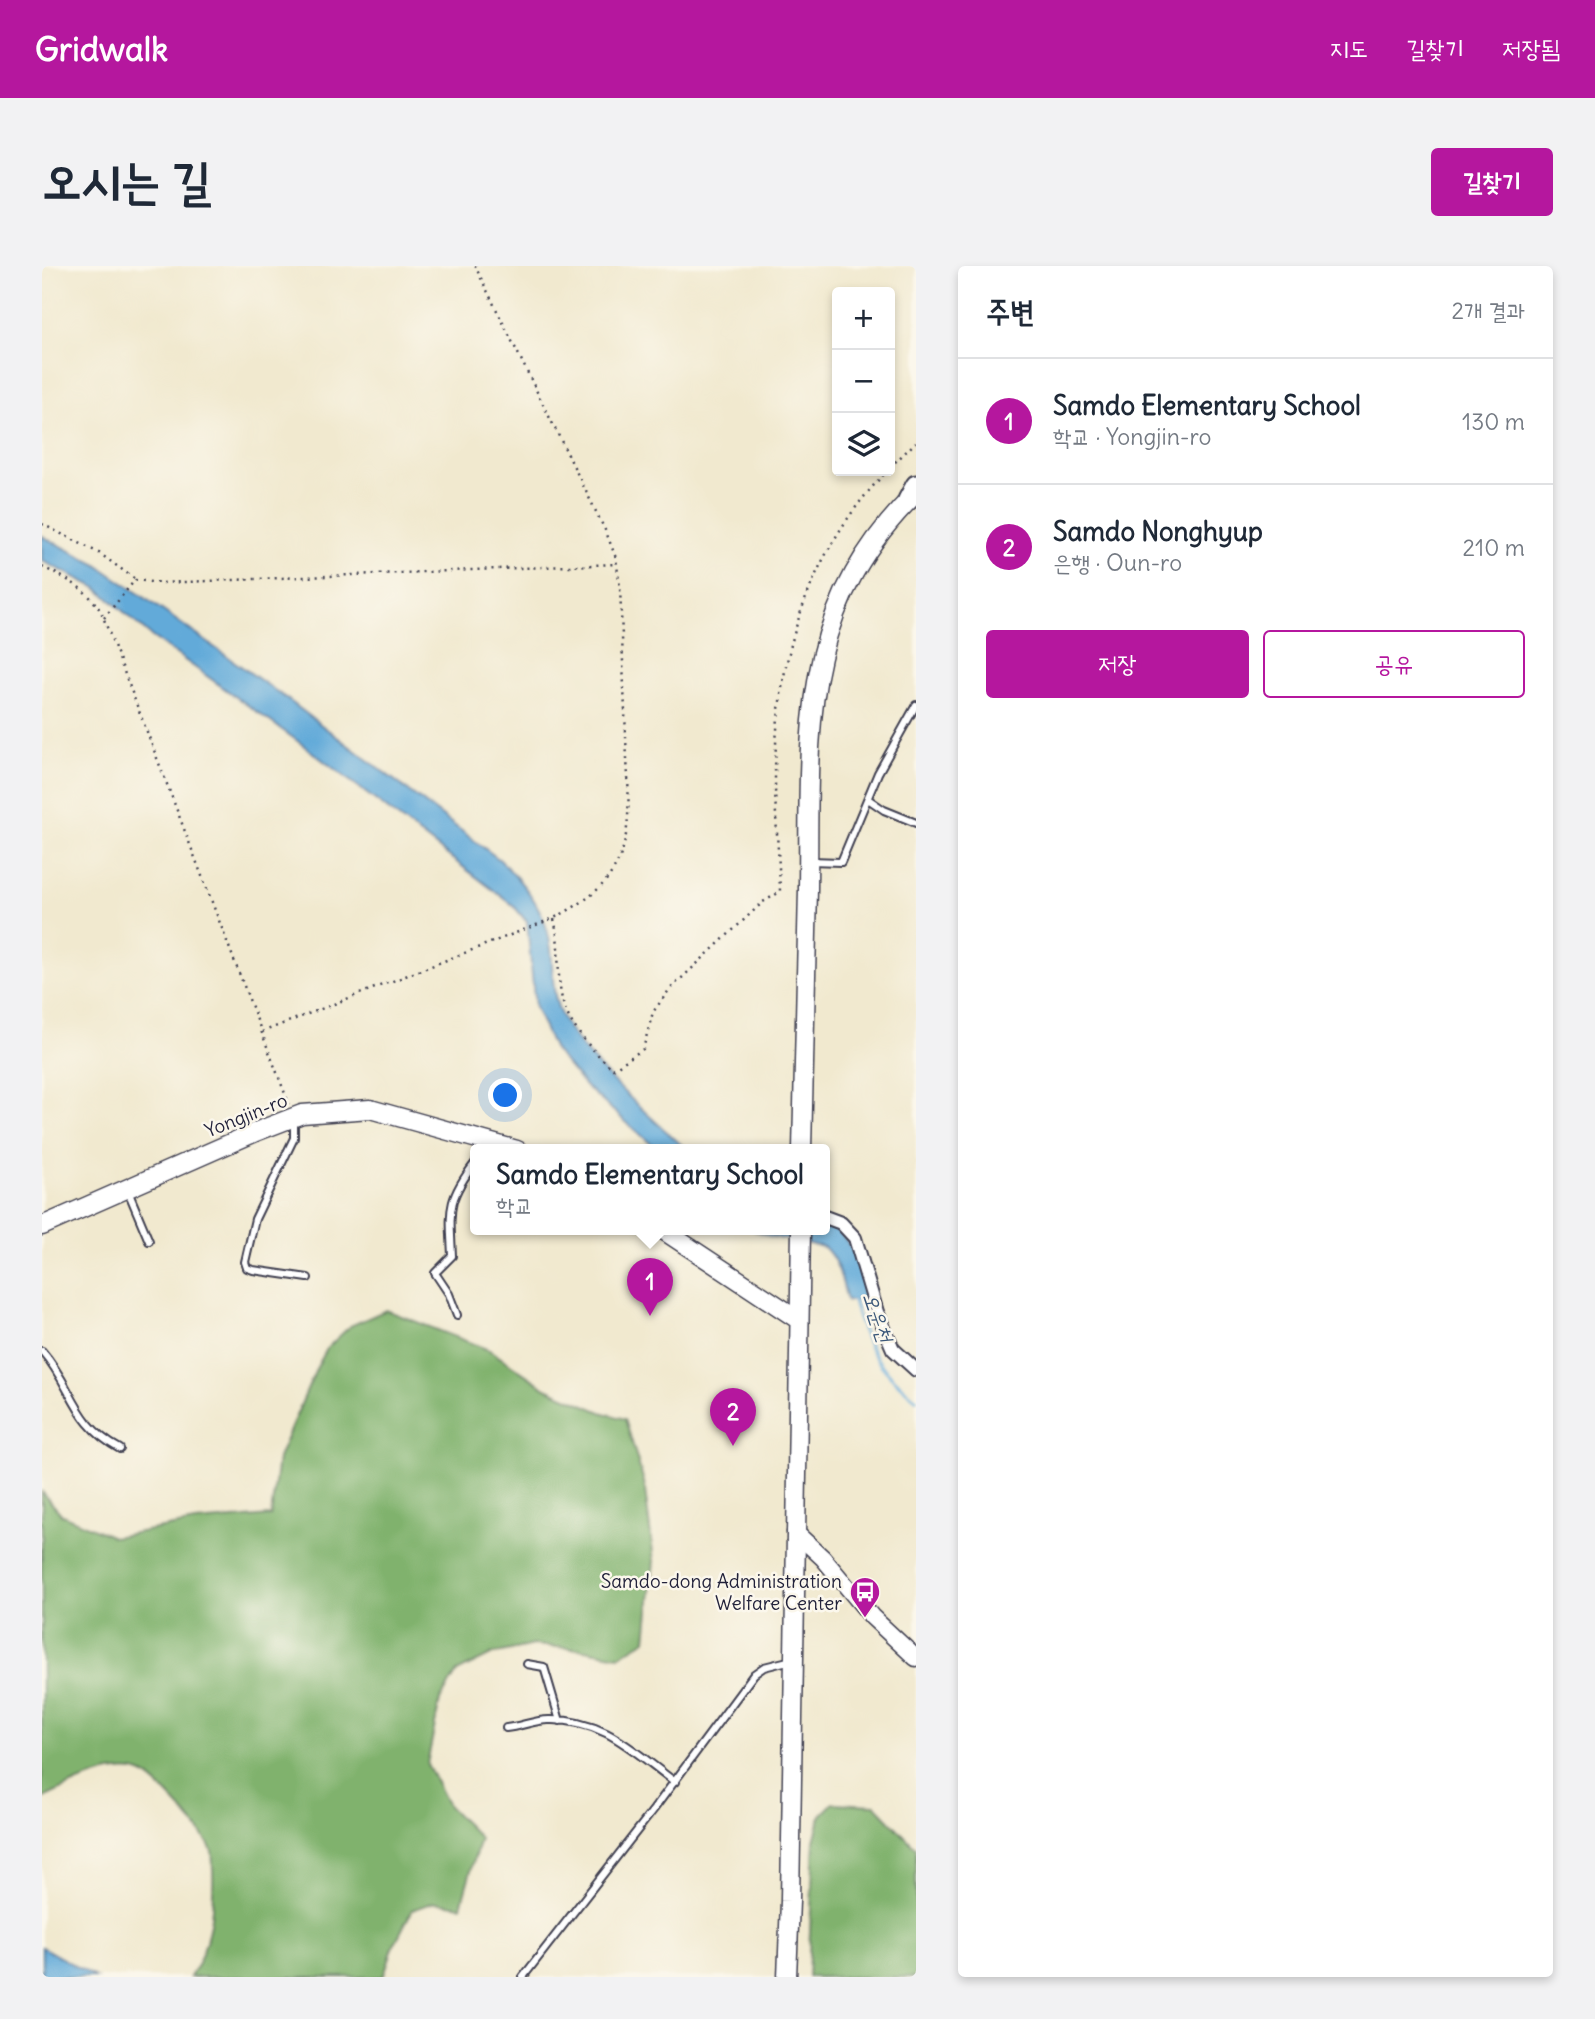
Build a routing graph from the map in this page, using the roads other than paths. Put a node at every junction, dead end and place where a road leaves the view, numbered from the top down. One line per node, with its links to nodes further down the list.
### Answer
1 (913, 493): 5 (main road)
2 (916, 705): 3 (lane)
3 (867, 799): 4 (lane); 5 (lane)
4 (916, 823)
5 (808, 861): 8 (main road)
6 (294, 1117): 7 (main road, Yongjin-ro); 10 (main road, Yongjin-ro); 16 (lane)
7 (483, 1144)
8 (803, 1144)
9 (470, 1169): 17 (lane)
10 (127, 1189): 12 (main road, Yongjin-ro); 15 (lane)
11 (830, 1219): 20 (street)
12 (42, 1226)
13 (671, 1235): 18 (main road)
14 (801, 1235): 18 (main road)
15 (149, 1241)
16 (308, 1278)
17 (457, 1315)
18 (799, 1320): 22 (main road)
19 (42, 1351): 21 (lane)
20 (916, 1370)
21 (120, 1449)
22 (795, 1532): 23 (street); 24 (main road)
23 (916, 1658)
24 (793, 1659): 28 (lane); 30 (main road)
25 (527, 1664): 26 (lane)
26 (559, 1721): 27 (lane); 28 (lane)
27 (506, 1728)
28 (675, 1782): 29 (lane)
29 (523, 1977)
30 (787, 1977)

